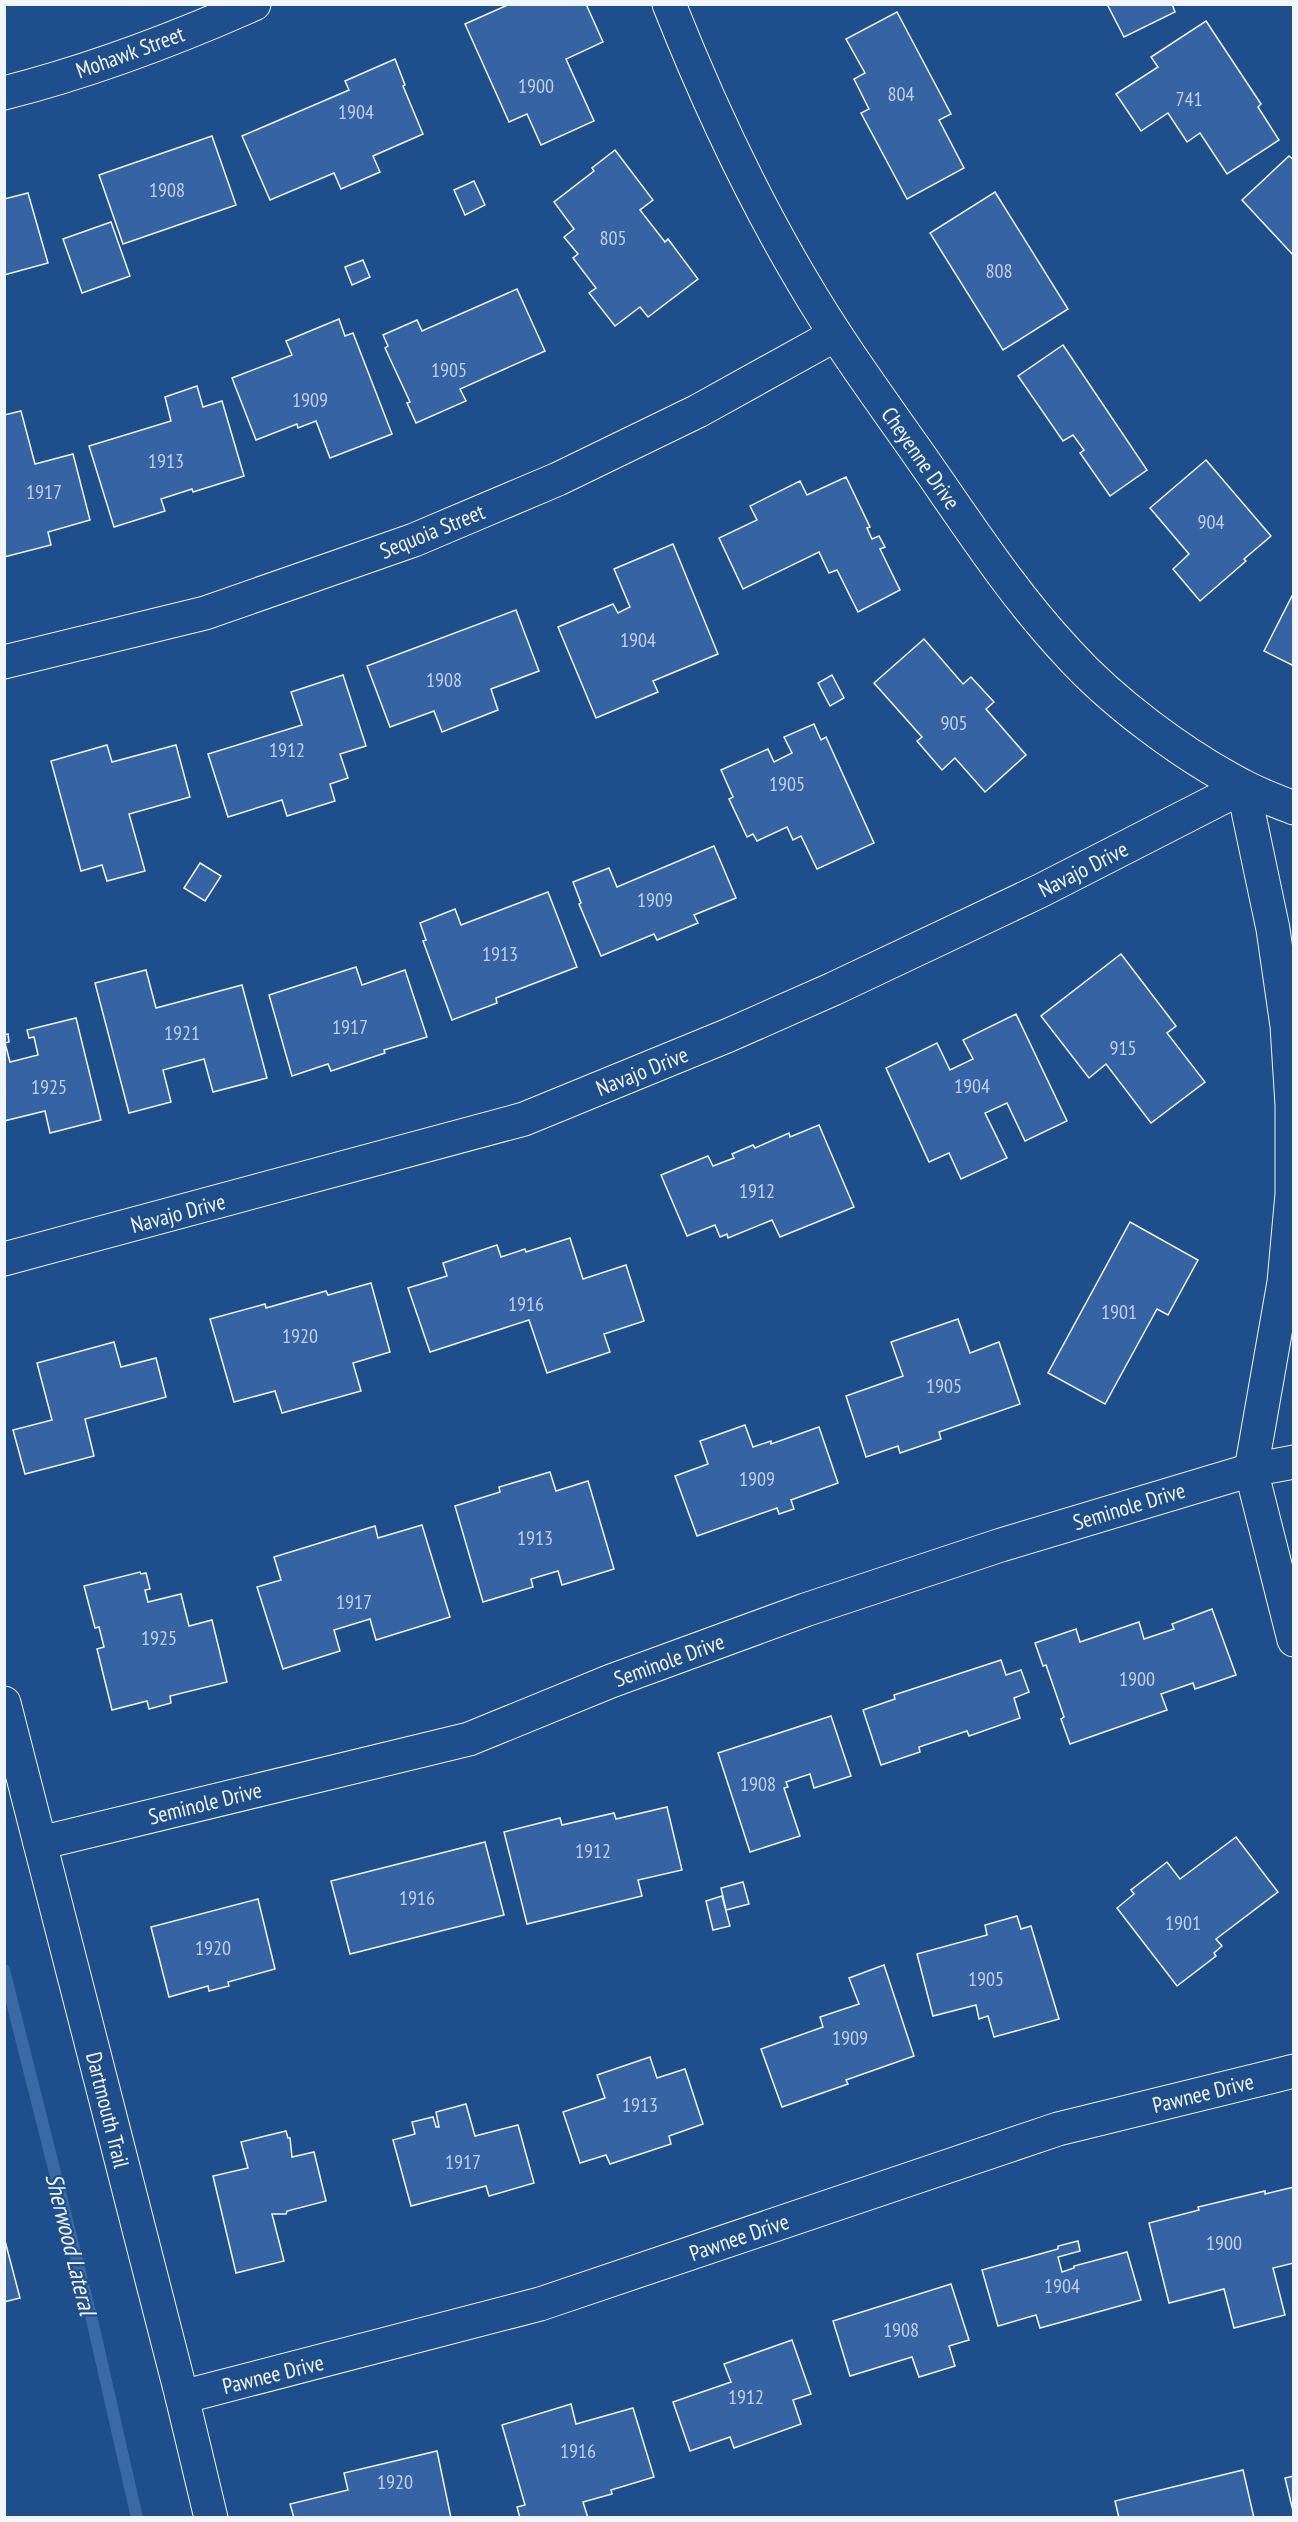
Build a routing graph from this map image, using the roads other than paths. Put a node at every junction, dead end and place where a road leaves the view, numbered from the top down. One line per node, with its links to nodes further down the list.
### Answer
1 (254, 4): 3 (street, Mohawk Street)
2 (669, 4): 4 (street, Cheyenne Drive)
3 (4, 93)
4 (835, 335): 5 (street, Sequoia Street); 6 (street, Cheyenne Drive)
5 (4, 662)
6 (1242, 787): 7 (street, Cheyenne Drive); 8 (street, Navajo Drive); 10 (street)
7 (1293, 808)
8 (4, 1259)
9 (1293, 1462): 10 (street, Seminole Drive)
10 (1251, 1470): 11 (street); 13 (street, Seminole Drive)
11 (1293, 1640)
12 (4, 1702): 13 (street, Dartmouth Trail)
13 (40, 1843): 15 (street, Dartmouth Trail)
14 (1293, 2071): 15 (street, Pawnee Drive)
15 (182, 2397): 16 (street, Dartmouth Trail)
16 (211, 2517)

